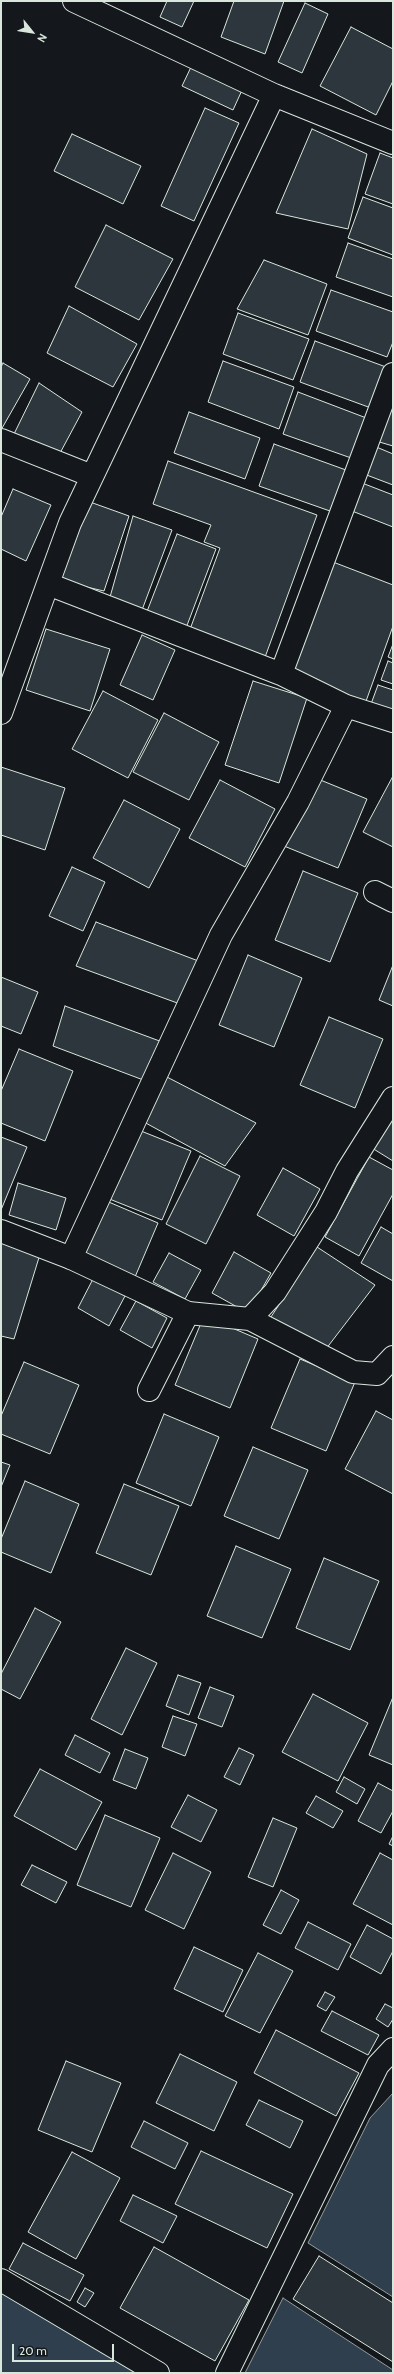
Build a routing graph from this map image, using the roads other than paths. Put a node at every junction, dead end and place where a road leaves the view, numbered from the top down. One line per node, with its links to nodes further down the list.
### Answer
1 (74, 1): 2 (street)
2 (274, 95): 3 (street); 6 (street)
3 (393, 143)
4 (393, 374): 8 (street)
5 (1, 440): 6 (street)
6 (92, 476): 7 (street)
7 (48, 584): 8 (street); 10 (street)
8 (282, 674): 9 (street)
9 (346, 706): 11 (street); 14 (street)
10 (1, 713)
11 (393, 721)
12 (393, 1098): 16 (street)
13 (1, 1231): 14 (street)
14 (71, 1258): 15 (street)
15 (188, 1313): 16 (street); 18 (street)
16 (250, 1319): 17 (street)
17 (393, 1357)
18 (149, 1390)
19 (393, 2049): 22 (street)
20 (1, 2280): 21 (street)
21 (158, 2373)
22 (227, 2373)

